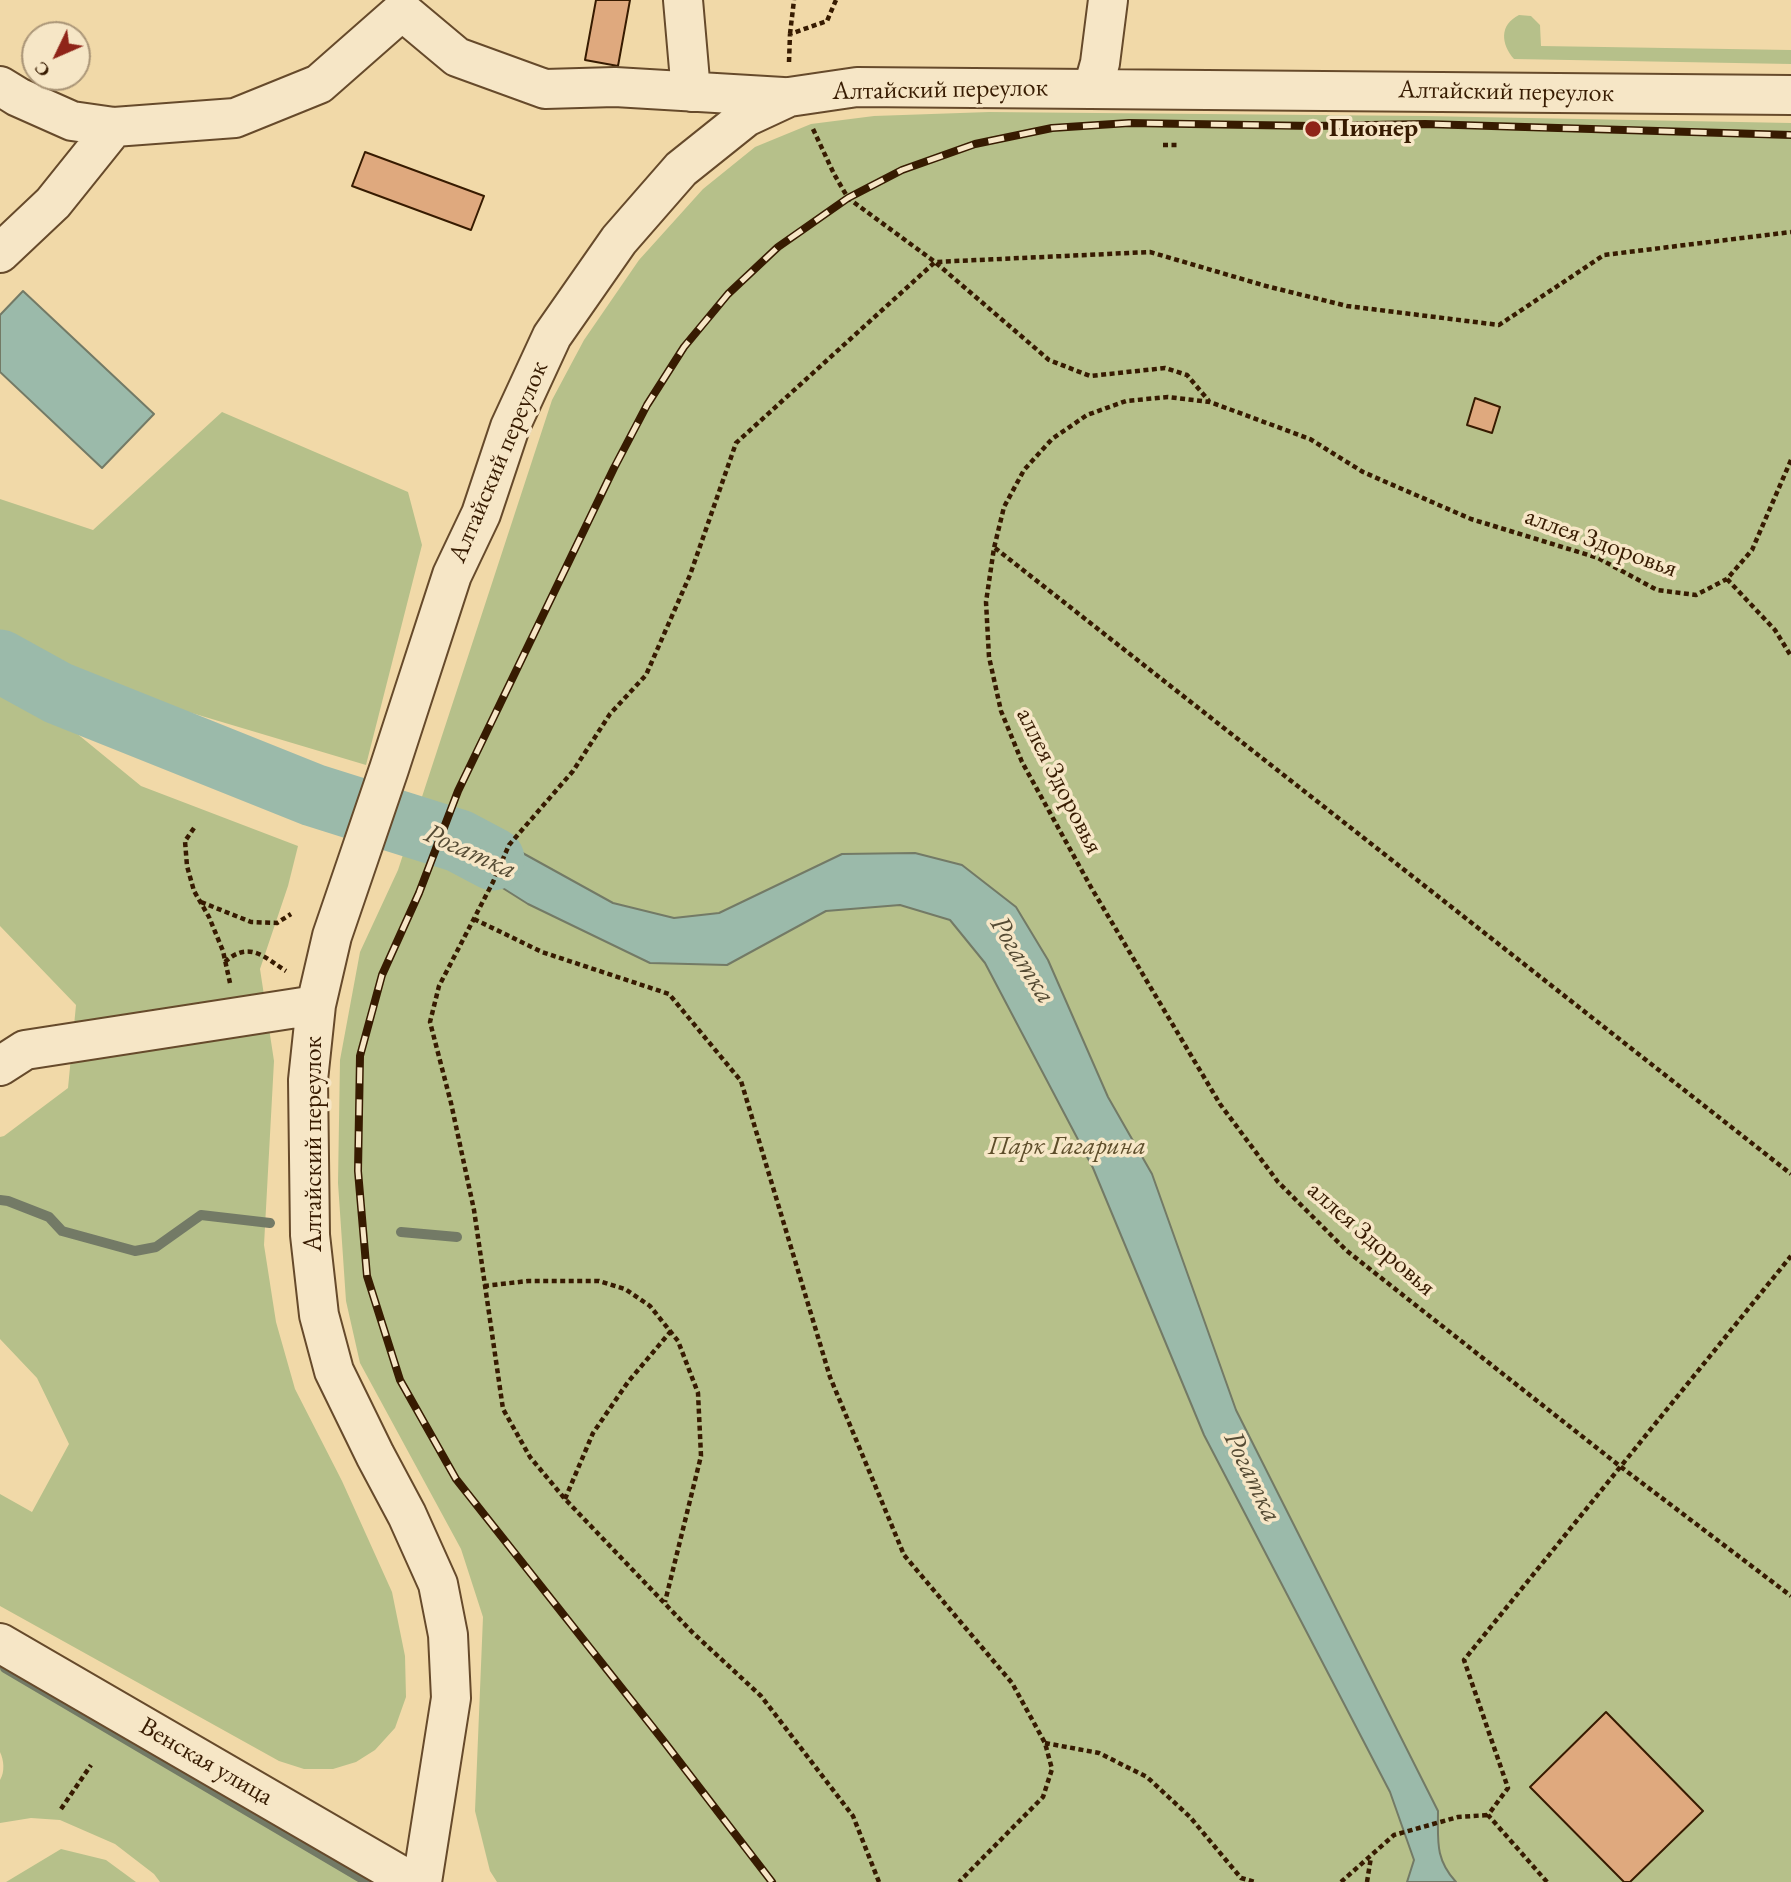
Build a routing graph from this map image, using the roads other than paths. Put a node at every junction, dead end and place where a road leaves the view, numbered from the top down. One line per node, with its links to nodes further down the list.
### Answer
1 (683, 0): 6 (street)
2 (1108, 0): 5 (street)
3 (396, 6): 6 (street); 9 (street)
4 (0, 86): 9 (street)
5 (1093, 88): 7 (street, Алтайский переулок); 8 (street, Алтайский переулок)
6 (691, 92): 8 (street)
7 (1791, 95)
8 (789, 97): 11 (street, Алтайский переулок)
9 (114, 127): 10 (street)
10 (0, 253)
11 (316, 1005): 12 (street); 15 (street, Алтайский переулок)
12 (0, 1066)
13 (0, 1643): 14 (street, Венская улица)
14 (412, 1882)
15 (422, 1882)

